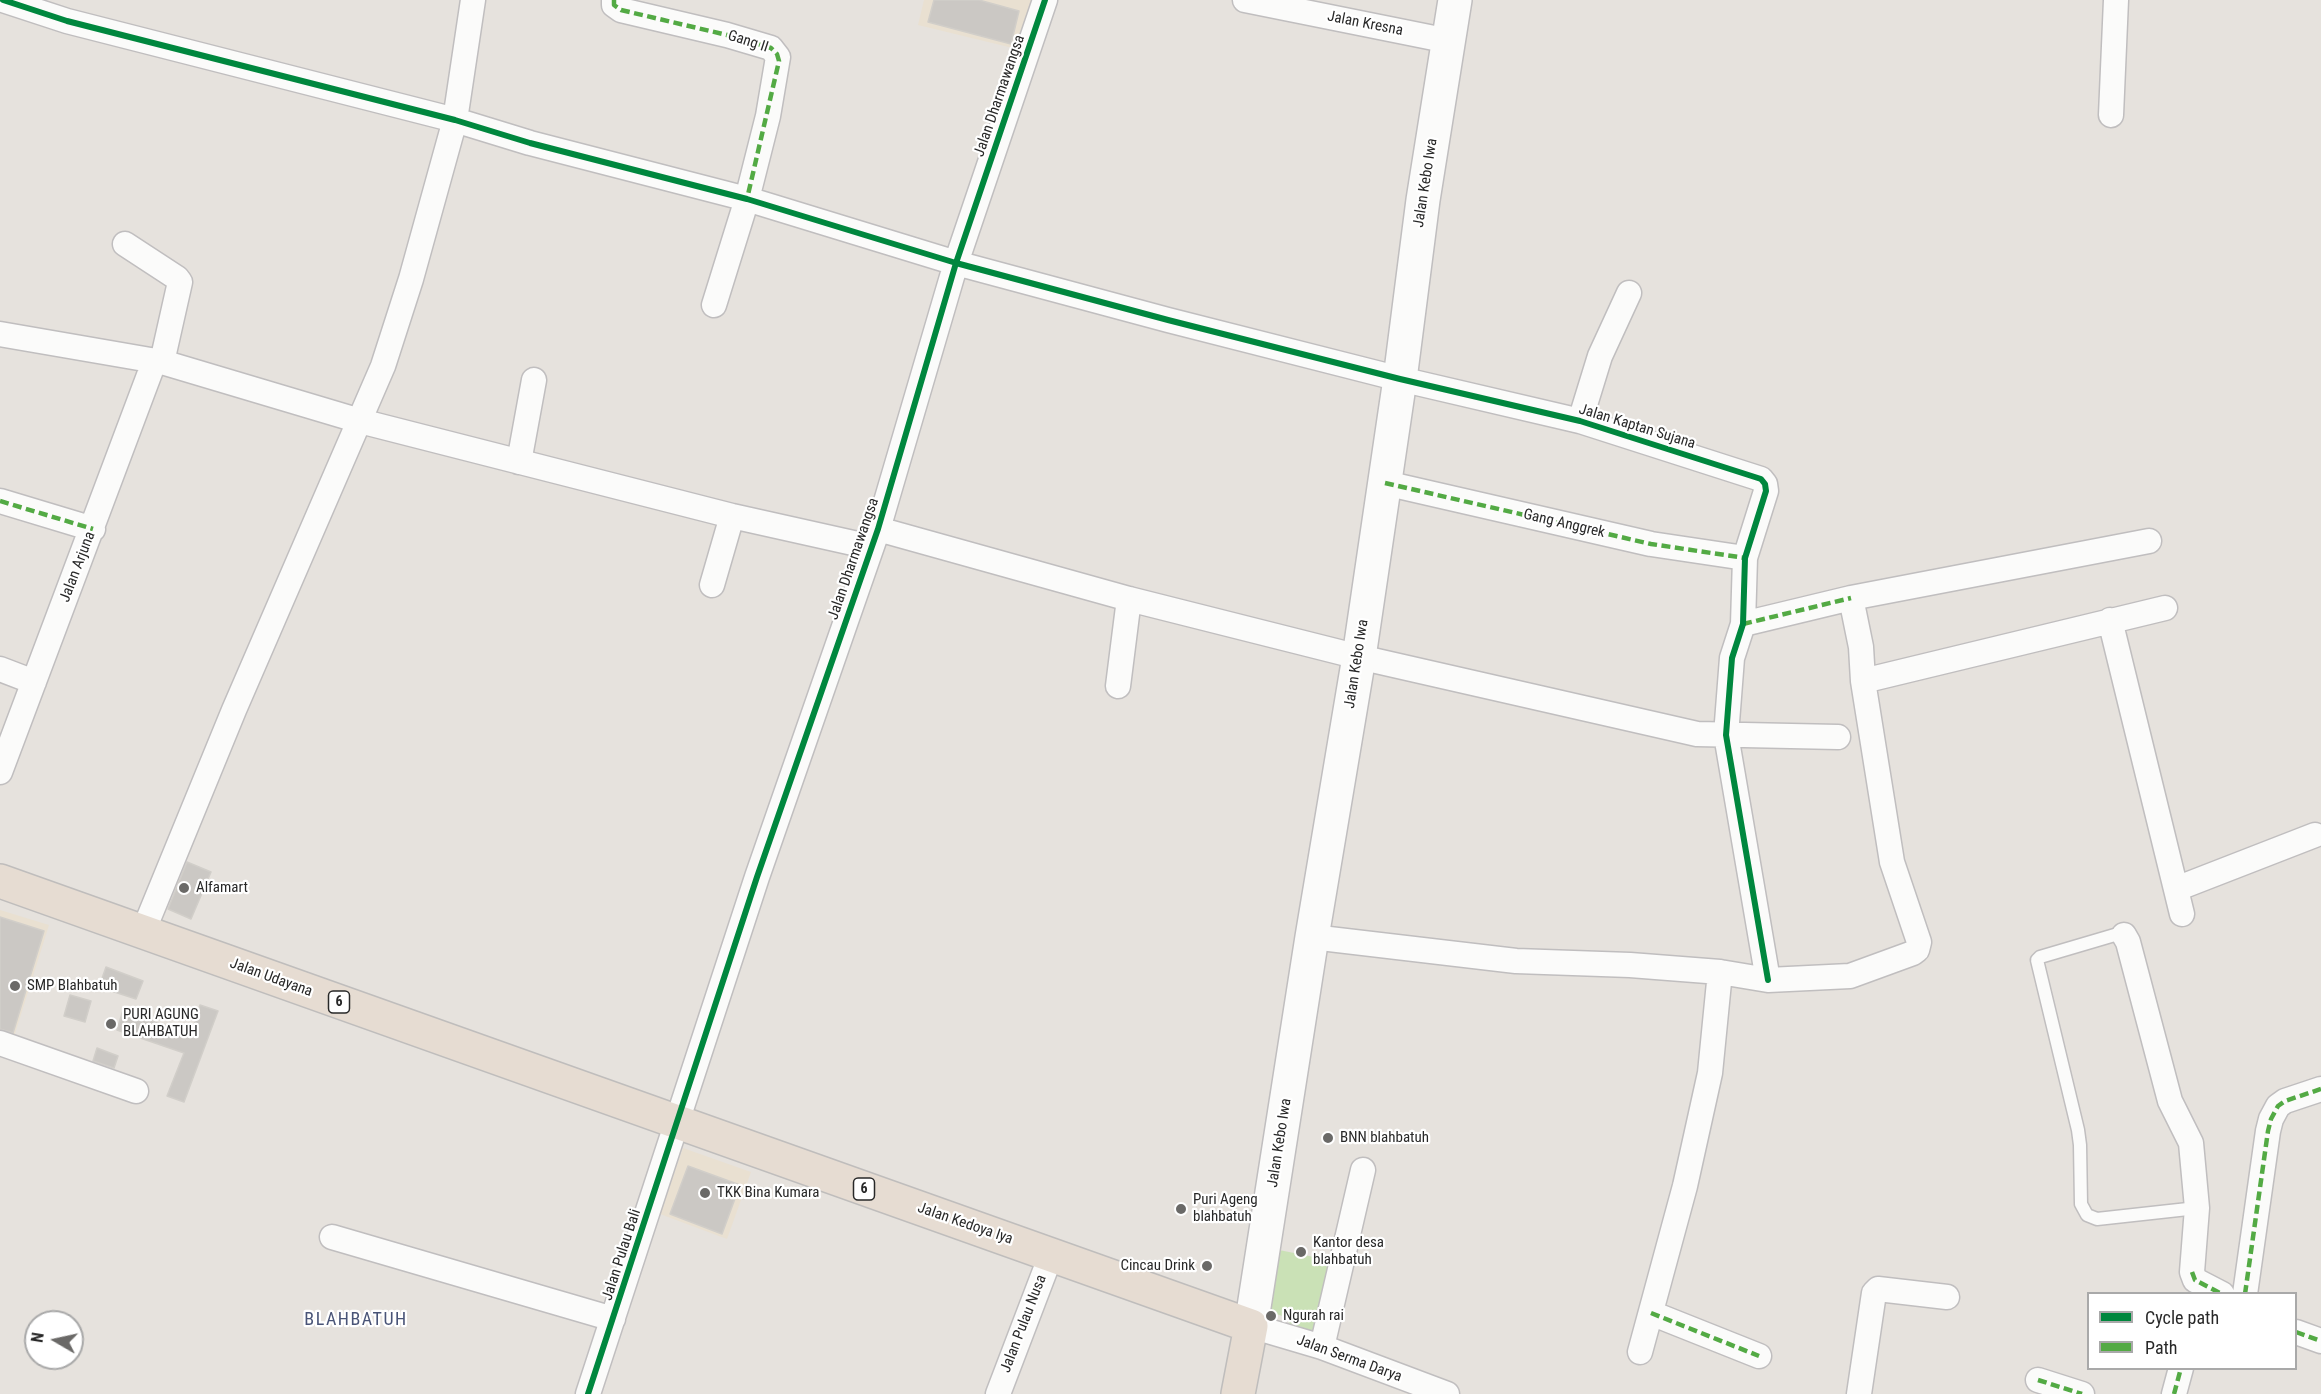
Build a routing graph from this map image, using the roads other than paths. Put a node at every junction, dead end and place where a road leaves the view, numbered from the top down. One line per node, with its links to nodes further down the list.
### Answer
1 (3, 0): 8 (street, Jalan Kaptan Sujana)
2 (473, 0): 11 (street)
3 (614, 0): 12 (street, Gang II)
4 (1045, 0): 14 (street, Jalan Dharmawangsa)
5 (1245, 0): 9 (street, Jalan Kresna)
6 (1455, 0): 9 (main road, Jalan Kebo Iwa)
7 (2116, 0): 10 (street)
8 (69, 10): 11 (street, Jalan Kaptan Sujana)
9 (1449, 40): 19 (main road, Jalan Kebo Iwa)
10 (2111, 115)
11 (455, 120): 12 (street, Jalan Kaptan Sujana); 21 (street)
12 (747, 199): 14 (street, Jalan Kaptan Sujana); 16 (street)
13 (124, 244): 18 (street, Jalan Arjuna)
14 (956, 263): 19 (street, Jalan Kaptan Sujana); 28 (street, Jalan Dharmawangsa)
15 (1629, 293): 22 (street)
16 (714, 304)
17 (0, 334): 18 (street)
18 (158, 362): 21 (street); 27 (street, Jalan Arjuna)
19 (1400, 379): 22 (street, Jalan Kaptan Sujana); 24 (main road, Jalan Kebo Iwa)
20 (534, 380): 23 (street)
21 (360, 421): 23 (street); 49 (street)
22 (1580, 421): 30 (street, Jalan Kaptan Sujana)
23 (519, 462): 26 (street)
24 (1386, 483): 30 (street, Gang Anggrek); 37 (main road, Jalan Kebo Iwa)
25 (0, 501): 27 (street)
26 (732, 516): 28 (street); 31 (street)
27 (93, 529): 40 (street, Jalan Arjuna)
28 (875, 538): 33 (street); 57 (street, Jalan Dharmawangsa)
29 (2149, 542): 32 (street)
30 (1745, 558): 36 (street)
31 (712, 585)
32 (1851, 598): 36 (street); 39 (street)
33 (1129, 599): 37 (street); 41 (street)
34 (2165, 608): 35 (street)
35 (2110, 620): 39 (street); 47 (street)
36 (1743, 624): 42 (street)
37 (1359, 657): 42 (street); 51 (main road, Jalan Kebo Iwa)
38 (0, 669): 40 (street)
39 (1863, 681): 53 (street)
40 (34, 682): 44 (street, Jalan Arjuna)
41 (1118, 686)
42 (1718, 735): 43 (street); 53 (street)
43 (1838, 737)
44 (0, 772)
45 (2315, 835): 47 (street)
46 (0, 881): 49 (highway, Jalan Udayana / 6)
47 (2176, 889): 48 (street)
48 (2182, 914)
49 (143, 932): 57 (highway, Jalan Udayana / 6)
50 (2124, 935): 59 (street); 59 (lane)
51 (1312, 937): 52 (street); 68 (main road, Jalan Kebo Iwa)
52 (1720, 972): 53 (street); 66 (street)
53 (1768, 980)
54 (0, 1043): 56 (street)
55 (2321, 1089): 64 (street)
56 (136, 1091)
57 (678, 1124): 61 (highway, Jalan Kedoya Iya / 6); 67 (street, Jalan Pulau Bali)
58 (1363, 1170): 71 (street)
59 (2197, 1208): 62 (street)
60 (332, 1237): 67 (street)
61 (1051, 1255): 68 (highway, Jalan Kedoya Iya / 6); 77 (street, Jalan Pulau Nusa)
62 (2199, 1288): 63 (street)
63 (2217, 1292)
64 (2245, 1292)
65 (1947, 1297): 80 (street)
66 (1651, 1313): 72 (street); 73 (street)
67 (613, 1319): 76 (street, Jalan Pulau Bali)
68 (1251, 1326): 71 (street, Jalan Serma Darya); 78 (highway)
69 (2297, 1333): 70 (street)
70 (2321, 1341)
71 (1322, 1347): 79 (street, Jalan Serma Darya)
72 (1641, 1352)
73 (1759, 1356)
74 (2180, 1370): 82 (street)
75 (2038, 1380): 81 (street)
76 (588, 1394)
77 (998, 1394)
78 (1238, 1394)
79 (1447, 1394)
80 (1859, 1394)
81 (2082, 1394)
82 (2174, 1394)

